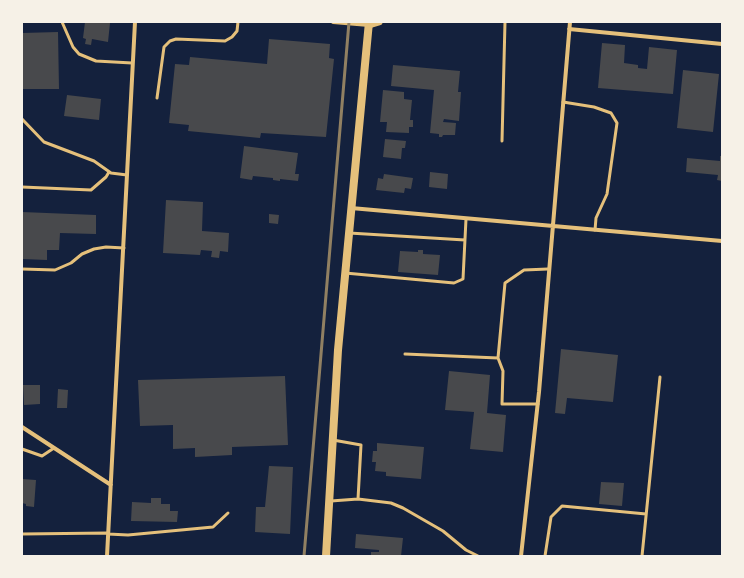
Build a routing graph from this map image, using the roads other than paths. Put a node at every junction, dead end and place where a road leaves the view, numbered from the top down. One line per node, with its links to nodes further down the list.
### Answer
1 (62, 22): 11 (lane)
2 (135, 22): 11 (street)
3 (238, 22): 12 (lane)
4 (333, 22): 8 (street)
5 (379, 22): 8 (street)
6 (505, 22): 15 (lane)
7 (570, 22): 9 (street)
8 (369, 23): 19 (main road)
9 (569, 29): 10 (street); 13 (street)
10 (722, 44)
11 (132, 63): 17 (street)
12 (157, 98)
13 (562, 102): 21 (street); 22 (lane)
14 (22, 118): 16 (lane)
15 (502, 141)
16 (109, 172): 17 (lane); 18 (lane)
17 (127, 175): 26 (street)
18 (22, 187)
19 (351, 208): 20 (street); 23 (main road)
20 (466, 219): 21 (street); 24 (lane)
21 (552, 226): 22 (street); 28 (street)
22 (595, 230): 25 (street)
23 (349, 233): 24 (lane); 29 (main road)
24 (465, 240): 29 (lane)
25 (722, 241)
26 (124, 248): 27 (lane); 38 (street)
27 (22, 269)
28 (548, 269): 31 (lane); 33 (street)
29 (345, 273): 35 (main road)
30 (405, 354): 31 (lane)
31 (498, 358): 33 (lane)
32 (660, 377): 42 (lane)
33 (538, 404): 48 (street)
34 (22, 427): 36 (street)
35 (333, 440): 39 (lane); 40 (main road)
36 (54, 448): 37 (lane); 38 (street)
37 (22, 449)
38 (111, 485): 44 (street)
39 (358, 499): 40 (lane); 47 (lane)
40 (330, 501): 46 (main road)
41 (228, 513): 44 (lane)
42 (646, 514): 49 (lane); 50 (lane)
43 (22, 534): 44 (lane)
44 (108, 534): 45 (street)
45 (107, 556)
46 (326, 556)
47 (478, 556)
48 (521, 556)
49 (545, 556)
50 (642, 556)

